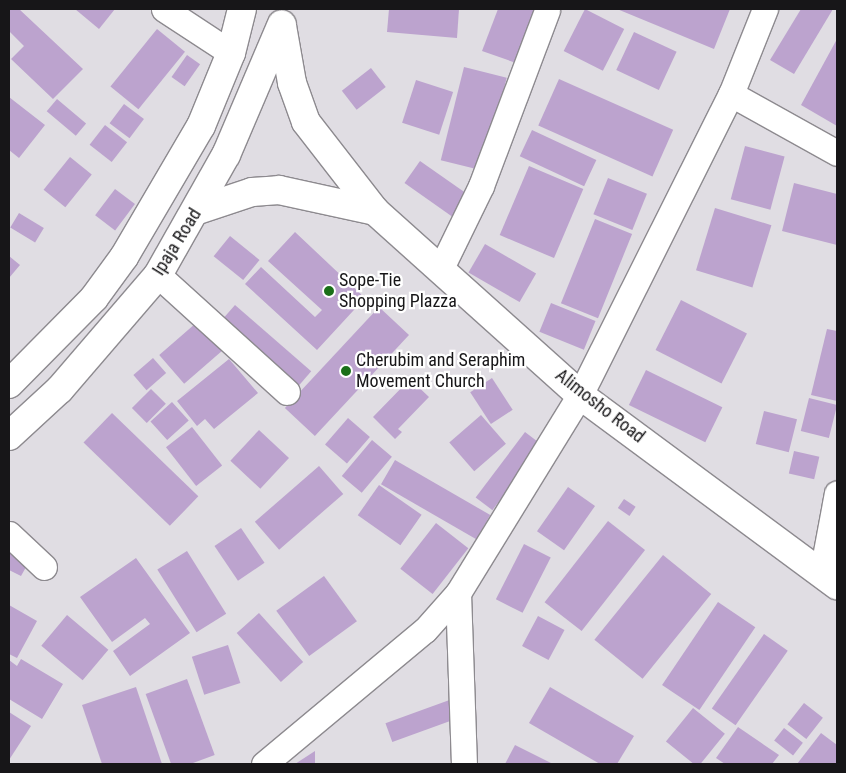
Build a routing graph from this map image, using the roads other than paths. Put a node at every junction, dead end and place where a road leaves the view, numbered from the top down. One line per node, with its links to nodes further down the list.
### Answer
1 (164, 9): 6 (street)
2 (242, 9): 6 (main road, Ipaja Road)
3 (765, 9): 7 (street)
4 (547, 10): 11 (street)
5 (282, 17): 9 (main road, Ipaja Road); 10 (main road, Alimosho Road)
6 (231, 53): 13 (main road, Ipaja Road)
7 (732, 94): 8 (street); 15 (street)
8 (837, 153)
9 (198, 210): 10 (main road, Alimosho Road); 12 (main road, Ipaja Road)
10 (375, 211): 11 (main road, Alimosho Road)
11 (441, 268): 15 (main road, Alimosho Road)
12 (158, 275): 14 (street); 16 (main road, Ipaja Road)
13 (9, 384)
14 (287, 392)
15 (580, 394): 20 (main road, Alimosho Road); 21 (street)
16 (9, 436)
17 (837, 493): 20 (street)
18 (9, 534): 19 (street)
19 (44, 567)
20 (830, 579)
21 (458, 593): 22 (street); 23 (street)
22 (264, 764)
23 (464, 764)

